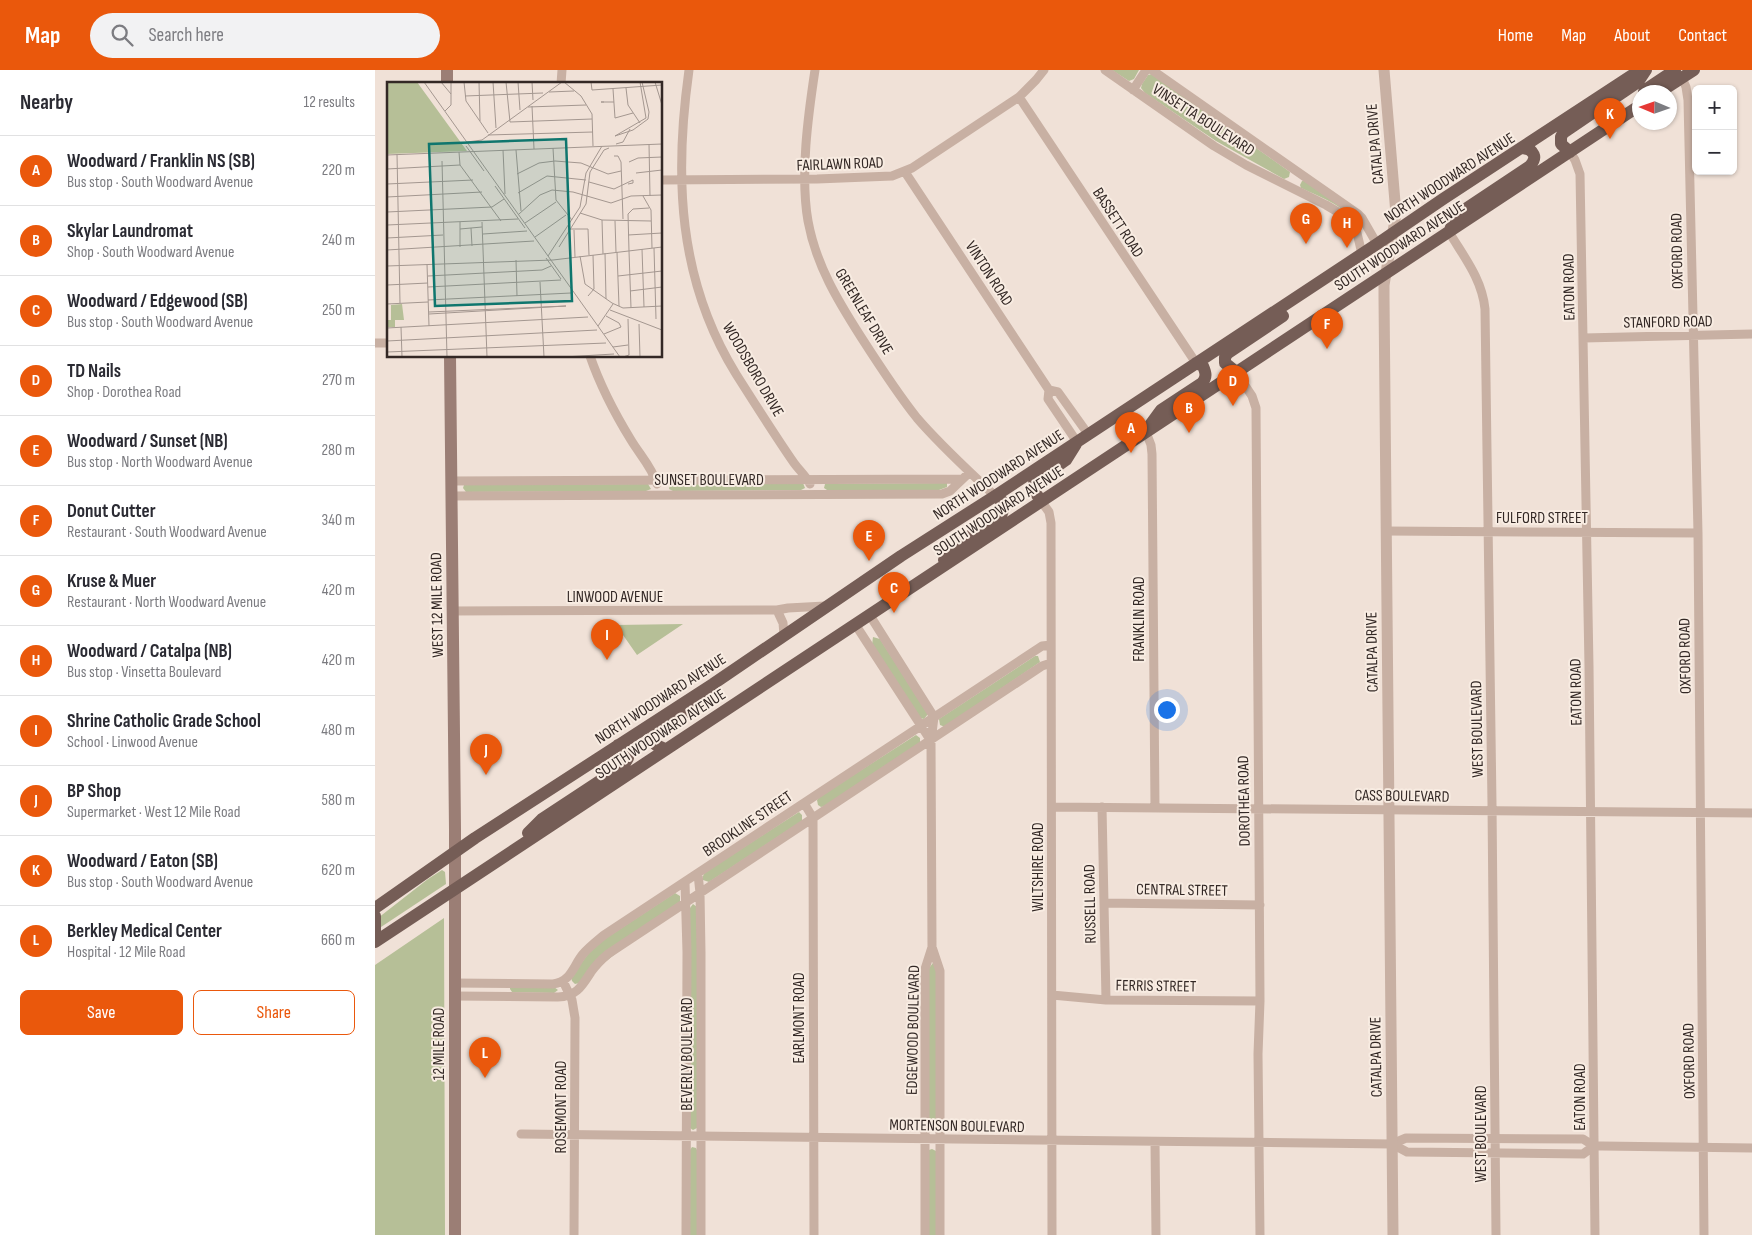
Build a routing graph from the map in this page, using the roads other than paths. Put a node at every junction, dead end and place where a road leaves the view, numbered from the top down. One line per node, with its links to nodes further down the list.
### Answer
1 (689, 70): 23 (street, WOODSBORO DRIVE)
2 (815, 70): 21 (street, GREENLEAF DRIVE)
3 (1043, 70): 15 (street, FAIRLAWN ROAD)
4 (1105, 70): 14 (street, VINSETTA BOULEVARD)
5 (1146, 70): 14 (street)
6 (1152, 70): 20 (street, VINSETTA BOULEVARD)
7 (1384, 70): 26 (street, CATALPA DRIVE)
8 (1640, 70): 17 (main road, NORTH WOODWARD AVENUE)
9 (1646, 70): 18 (main road)
10 (1694, 70): 11 (main road)
11 (1679, 74): 12 (main road); 13 (main road); 32 (street, OXFORD ROAD)
12 (1656, 85)
13 (1667, 85)
14 (1133, 90): 24 (street, VINSETTA BOULEVARD)
15 (1019, 97): 19 (street, FAIRLAWN ROAD); 36 (street, BASSETT ROAD)
16 (1632, 109): 18 (main road, SOUTH WOODWARD AVENUE)
17 (1523, 148): 25 (main road); 26 (main road, NORTH WOODWARD AVENUE)
18 (1570, 152): 25 (main road, SOUTH WOODWARD AVENUE); 33 (street, EATON ROAD)
19 (905, 172): 21 (street, FAIRLAWN ROAD); 38 (street, VINTON ROAD)
20 (1299, 173): 24 (street); 27 (street, VINSETTA BOULEVARD)
21 (806, 179): 23 (street, FAIRLAWN ROAD); 42 (street, GREENLEAF DRIVE)
22 (663, 180): 23 (street, FAIRLAWN ROAD)
23 (681, 180): 44 (street, WOODSBORO DRIVE)
24 (1291, 187): 28 (street, VINSETTA BOULEVARD)
25 (1449, 232): 29 (main road, SOUTH WOODWARD AVENUE); 53 (street, WEST BOULEVARD)
26 (1393, 234): 27 (main road, NORTH WOODWARD AVENUE); 29 (street, CATALPA DRIVE)
27 (1377, 244): 28 (main road, NORTH WOODWARD AVENUE)
28 (1362, 254): 30 (main road, NORTH WOODWARD AVENUE)
29 (1386, 273): 37 (main road, SOUTH WOODWARD AVENUE); 52 (street, CATALPA DRIVE)
30 (1317, 284): 36 (main road, NORTH WOODWARD AVENUE); 37 (main road)
31 (1752, 334): 32 (street, STANFORD ROAD)
32 (1693, 335): 33 (street, STANFORD ROAD); 55 (street, OXFORD ROAD)
33 (1584, 338): 54 (street, EATON ROAD)
34 (450, 358): 45 (main road, WEST 12 MILE ROAD)
35 (590, 358): 46 (street)
36 (1195, 363): 39 (main road); 40 (main road, NORTH WOODWARD AVENUE)
37 (1237, 372): 39 (main road, SOUTH WOODWARD AVENUE); 75 (street, DOROTHEA ROAD)
38 (1049, 390): 40 (street, VINTON ROAD); 41 (street, VINTON ROAD)
39 (1146, 432): 51 (main road, SOUTH WOODWARD AVENUE); 74 (street, FRANKLIN ROAD)
40 (1089, 434): 41 (main road, NORTH WOODWARD AVENUE)
41 (1077, 442): 50 (main road, NORTH WOODWARD AVENUE); 51 (main road)
42 (971, 472): 43 (street, SUNSET BOULEVARD); 50 (street, GREENLEAF DRIVE)
43 (962, 479): 44 (street, SUNSET BOULEVARD); 48 (street, SUNSET BOULEVARD)
44 (809, 480): 46 (street, SUNSET BOULEVARD); 48 (street, WOODSBORO DRIVE)
45 (451, 481): 46 (street, SUNSET BOULEVARD); 49 (main road, WEST 12 MILE ROAD)
46 (657, 481): 47 (street)
47 (661, 494): 48 (street, SUNSET BOULEVARD); 49 (street, SUNSET BOULEVARD)
48 (816, 494)
49 (451, 496): 59 (main road, WEST 12 MILE ROAD)
50 (995, 496): 56 (main road); 57 (main road, NORTH WOODWARD AVENUE)
51 (1041, 501): 56 (main road, SOUTH WOODWARD AVENUE); 63 (street, WILTSHIRE ROAD)
52 (1386, 531): 53 (street, FULFORD STREET); 76 (street, CATALPA DRIVE)
53 (1488, 532): 54 (street, FULFORD STREET); 77 (street, WEST BOULEVARD)
54 (1587, 533): 55 (street, FULFORD STREET); 78 (street, EATON ROAD)
55 (1698, 534): 79 (street, OXFORD ROAD)
56 (936, 570): 60 (main road, SOUTH WOODWARD AVENUE)
57 (826, 606): 58 (street, LINWOOD AVENUE); 62 (main road, NORTH WOODWARD AVENUE)
58 (777, 610): 59 (street, LINWOOD AVENUE); 62 (street)
59 (452, 611): 83 (main road, WEST 12 MILE ROAD)
60 (869, 614): 61 (main road, SOUTH WOODWARD AVENUE); 66 (street)
61 (855, 624): 67 (street); 70 (main road, SOUTH WOODWARD AVENUE)
62 (784, 635): 65 (main road, NORTH WOODWARD AVENUE)
63 (1051, 644): 64 (street, WILTSHIRE ROAD); 66 (street, BROOKLINE STREET)
64 (1051, 663): 68 (street, BROOKLINE STREET); 72 (street, WILTSHIRE ROAD)
65 (713, 684): 69 (main road, NORTH WOODWARD AVENUE); 70 (main road)
66 (934, 717): 67 (street, BROOKLINE STREET); 68 (street, EDGEWOOD BOULEVARD)
67 (921, 726): 68 (street); 71 (street, BROOKLINE STREET)
68 (931, 741): 81 (street, BROOKLINE STREET); 95 (street, EDGEWOOD BOULEVARD)
69 (618, 744): 82 (main road); 83 (main road, NORTH WOODWARD AVENUE)
70 (665, 749): 82 (main road, SOUTH WOODWARD AVENUE)
71 (804, 803): 81 (street); 84 (street, BROOKLINE STREET)
72 (1052, 807): 73 (street, CASS BOULEVARD); 99 (street, WILTSHIRE ROAD)
73 (1102, 807): 74 (street, CASS BOULEVARD); 89 (street, RUSSELL ROAD)
74 (1155, 808): 75 (street, CASS BOULEVARD)
75 (1258, 808): 76 (street, CASS BOULEVARD); 90 (street, DOROTHEA ROAD)
76 (1389, 810): 77 (street, CASS BOULEVARD); 113 (street, CATALPA DRIVE)
77 (1492, 811): 78 (street, CASS BOULEVARD); 107 (street, WEST BOULEVARD)
78 (1591, 812): 79 (street, CASS BOULEVARD); 114 (street, EATON ROAD)
79 (1701, 813): 80 (street, CASS BOULEVARD); 115 (street, OXFORD ROAD)
80 (1752, 813)
81 (813, 818): 87 (street, BROOKLINE STREET); 106 (street, EARLMONT ROAD)
82 (511, 851): 86 (main road, SOUTH WOODWARD AVENUE)
83 (454, 853): 86 (main road, 12 MILE ROAD); 91 (main road, NORTH WOODWARD AVENUE)
84 (698, 874): 85 (street, BROOKLINE STREET); 87 (street, BEVERLY BOULEVARD)
85 (685, 882): 88 (street, BEVERLY BOULEVARD); 96 (street, BROOKLINE STREET)
86 (455, 888): 94 (main road, SOUTH WOODWARD AVENUE); 97 (main road, 12 MILE ROAD)
87 (700, 893): 88 (street, BROOKLINE STREET); 105 (street, BEVERLY BOULEVARD)
88 (687, 901): 98 (street, BROOKLINE STREET); 104 (street, BEVERLY BOULEVARD)
89 (1104, 903): 90 (street, CENTRAL STREET); 100 (street, RUSSELL ROAD)
90 (1259, 905): 101 (street, DOROTHEA ROAD)
91 (375, 908)
92 (375, 916): 93 (main road)
93 (375, 934)
94 (375, 942)
95 (932, 947): 108 (street, EDGEWOOD BOULEVARD); 109 (street, EDGEWOOD BOULEVARD)
96 (563, 981): 97 (street); 98 (street, ROSEMONT ROAD)
97 (454, 989): 98 (street); 118 (main road, 12 MILE ROAD)
98 (571, 995): 103 (street, ROSEMONT ROAD)
99 (1052, 995): 100 (street, FERRIS STREET); 110 (street, WILTSHIRE ROAD)
100 (1106, 1000): 101 (street, FERRIS STREET)
101 (1261, 1001): 112 (street, DOROTHEA ROAD)
102 (521, 1134): 103 (street, MORTENSON BOULEVARD)
103 (574, 1135): 104 (street, MORTENSON BOULEVARD); 119 (street, ROSEMONT ROAD)
104 (686, 1136): 105 (street, MORTENSON BOULEVARD); 120 (street, BEVERLY BOULEVARD)
105 (701, 1136): 106 (street, MORTENSON BOULEVARD); 121 (street, BEVERLY BOULEVARD)
106 (813, 1138): 108 (street, MORTENSON BOULEVARD); 122 (street, EARLMONT ROAD)
107 (1495, 1138): 113 (street, MORTENSON BOULEVARD); 114 (street, MORTENSON BOULEVARD); 117 (street, WEST BOULEVARD)
108 (925, 1140): 109 (street, MORTENSON BOULEVARD); 123 (street, EDGEWOOD BOULEVARD)
109 (940, 1140): 110 (street, MORTENSON BOULEVARD); 124 (street, EDGEWOOD BOULEVARD)
110 (1052, 1141): 111 (street, MORTENSON BOULEVARD); 125 (street, WILTSHIRE ROAD)
111 (1155, 1142): 112 (street, MORTENSON BOULEVARD); 126 (street)
112 (1259, 1144): 113 (street, MORTENSON BOULEVARD); 127 (street, DOROTHEA ROAD)
113 (1393, 1144): 117 (street, MORTENSON BOULEVARD); 128 (street, CATALPA DRIVE)
114 (1594, 1146): 115 (street, MORTENSON BOULEVARD); 117 (street, MORTENSON BOULEVARD); 130 (street, EATON ROAD)
115 (1703, 1148): 116 (street, MORTENSON BOULEVARD); 131 (street, OXFORD ROAD)
116 (1752, 1148)
117 (1495, 1153): 129 (street, WEST BOULEVARD)
118 (455, 1235)
119 (574, 1235)
120 (686, 1235)
121 (701, 1235)
122 (814, 1235)
123 (925, 1235)
124 (940, 1235)
125 (1052, 1235)
126 (1156, 1235)
127 (1259, 1235)
128 (1393, 1235)
129 (1495, 1235)
130 (1595, 1235)
131 (1704, 1235)

